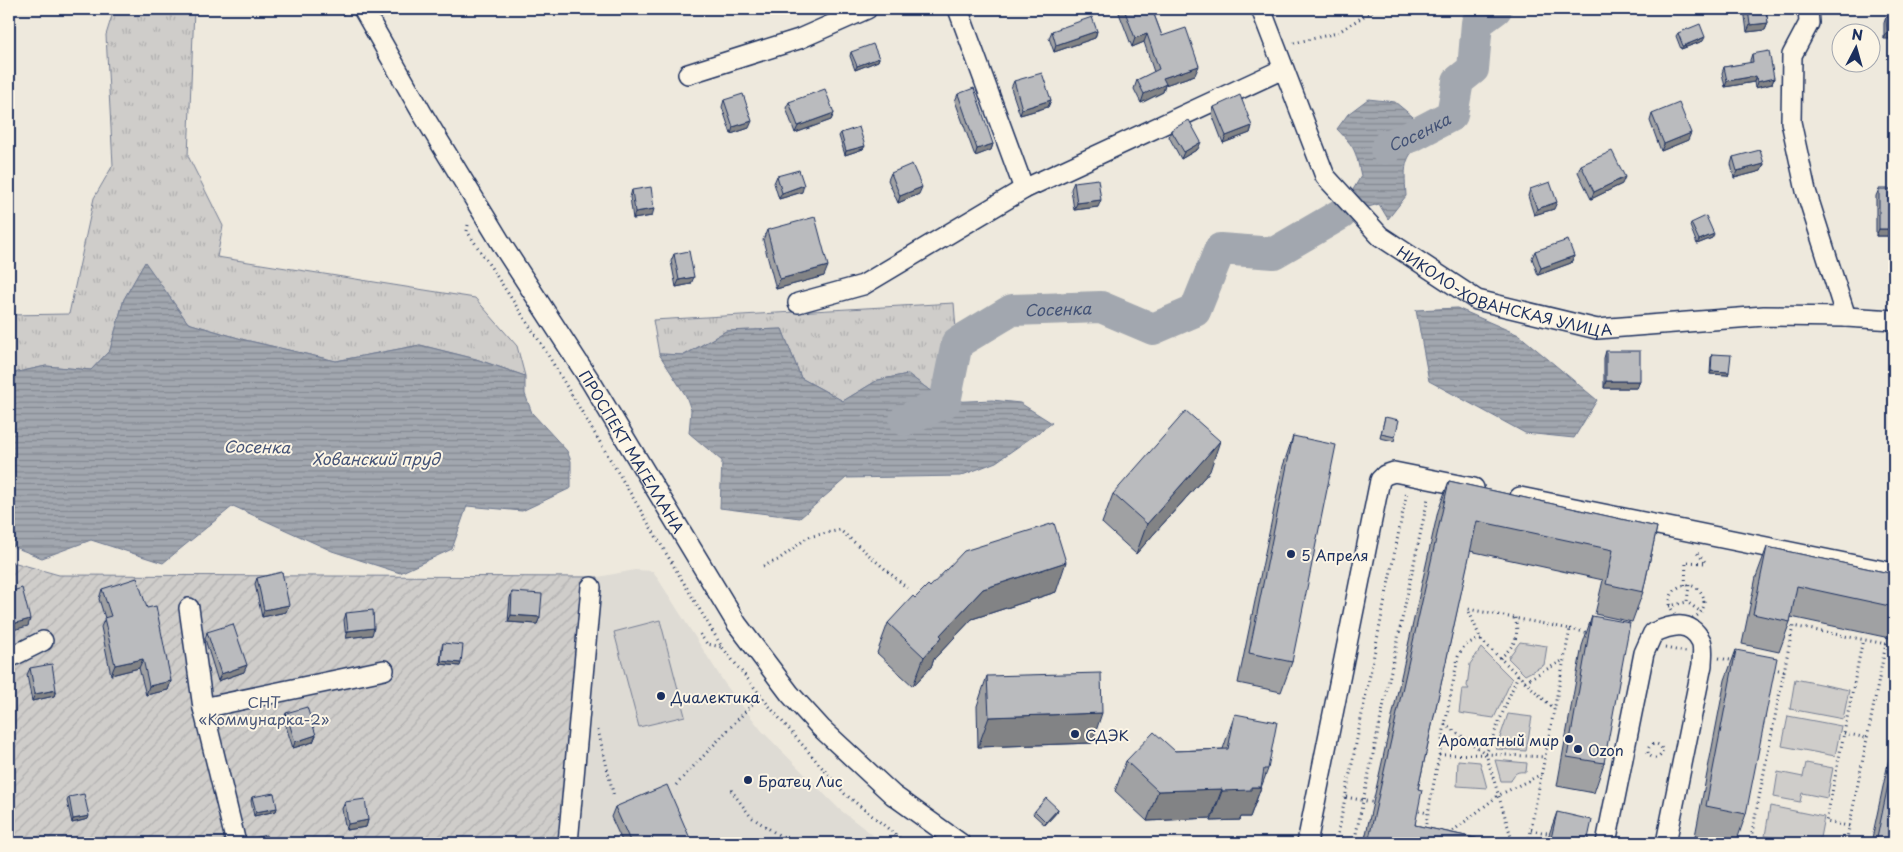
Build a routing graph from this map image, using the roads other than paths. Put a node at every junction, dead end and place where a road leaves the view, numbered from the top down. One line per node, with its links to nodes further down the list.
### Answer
1 (363, 9): 21 (street, ПРОСПЕКТ МАГЕЛЛАНА)
2 (867, 9): 7 (street)
3 (958, 9): 8 (street)
4 (1262, 9): 6 (street, НИКОЛО-ХОВАНСКАЯ УЛИЦА)
5 (1808, 9): 10 (street)
6 (1283, 68): 8 (street); 10 (street, НИКОЛО-ХОВАНСКАЯ УЛИЦА)
7 (688, 74)
8 (1024, 189): 9 (street)
9 (798, 303)
10 (1846, 317): 11 (street, НИКОЛО-ХОВАНСКАЯ УЛИЦА)
11 (1894, 320)
12 (1894, 573): 22 (street)
13 (590, 587): 20 (street)
14 (190, 608): 18 (street)
15 (43, 642): 16 (street)
16 (9, 658)
17 (384, 670): 18 (street)
18 (203, 708): 19 (street)
19 (236, 843)
20 (568, 843)
21 (960, 843)
22 (1307, 843)
23 (1606, 843): 24 (street)
24 (1666, 843)

